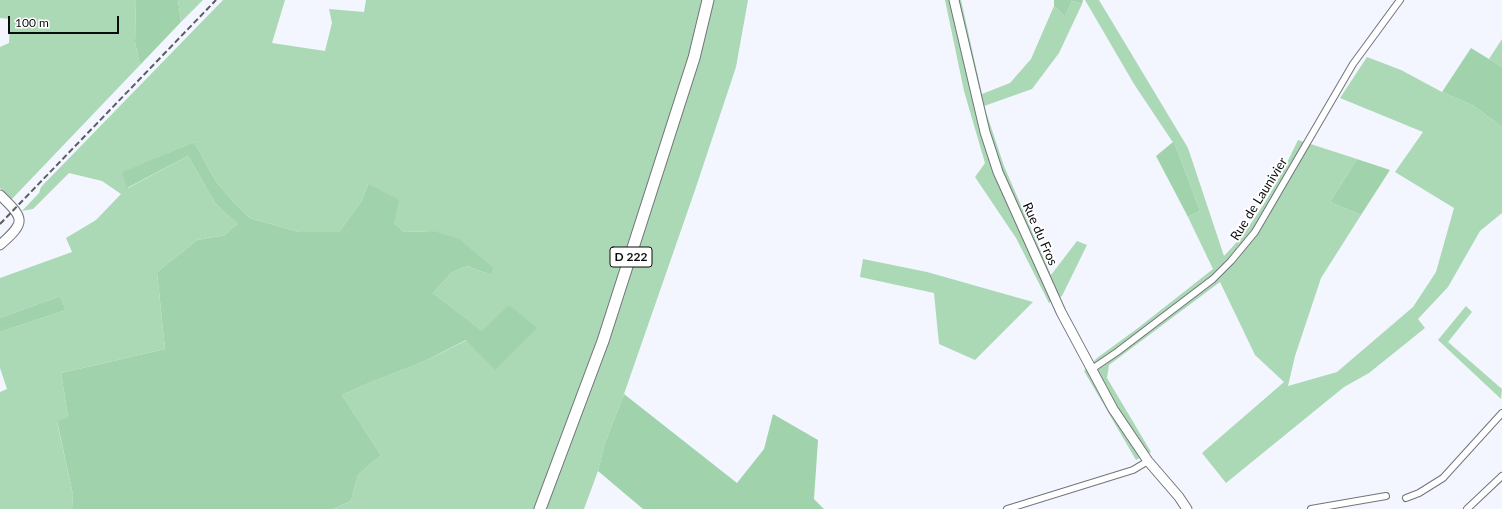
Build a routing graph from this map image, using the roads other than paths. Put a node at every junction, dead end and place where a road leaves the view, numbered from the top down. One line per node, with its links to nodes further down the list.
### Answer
1 (708, 0): 12 (highway, D 222)
2 (954, 0): 6 (street, Rue du Fros)
3 (1400, 0): 6 (street, Rue de Launivier)
4 (0, 195): 5 (street)
5 (0, 245)
6 (1092, 369): 8 (street, Rue du Fros)
7 (1502, 413): 11 (street)
8 (1148, 460): 13 (street); 14 (street, Rue du Fros)
9 (1502, 476): 16 (street)
10 (1386, 496): 15 (street)
11 (1406, 498)
12 (540, 509)
13 (1007, 509)
14 (1187, 509)
15 (1310, 509)
16 (1467, 509)

